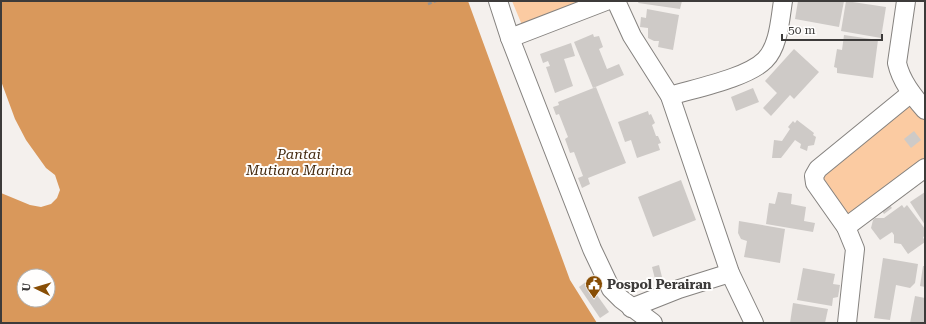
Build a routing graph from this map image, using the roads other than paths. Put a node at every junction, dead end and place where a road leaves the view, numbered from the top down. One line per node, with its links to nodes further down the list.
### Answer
1 (498, 1): 6 (street)
2 (606, 1): 6 (street)
3 (616, 1): 8 (street)
4 (783, 1): 8 (street)
5 (906, 1): 7 (street)
6 (510, 38): 13 (street)
7 (911, 93): 9 (street); 11 (street)
8 (670, 96): 12 (street)
9 (925, 110)
10 (925, 168): 11 (street)
11 (846, 227): 16 (street)
12 (730, 273): 13 (street); 15 (street)
13 (631, 308): 14 (street)
14 (653, 323)
15 (754, 323)
16 (847, 323)

